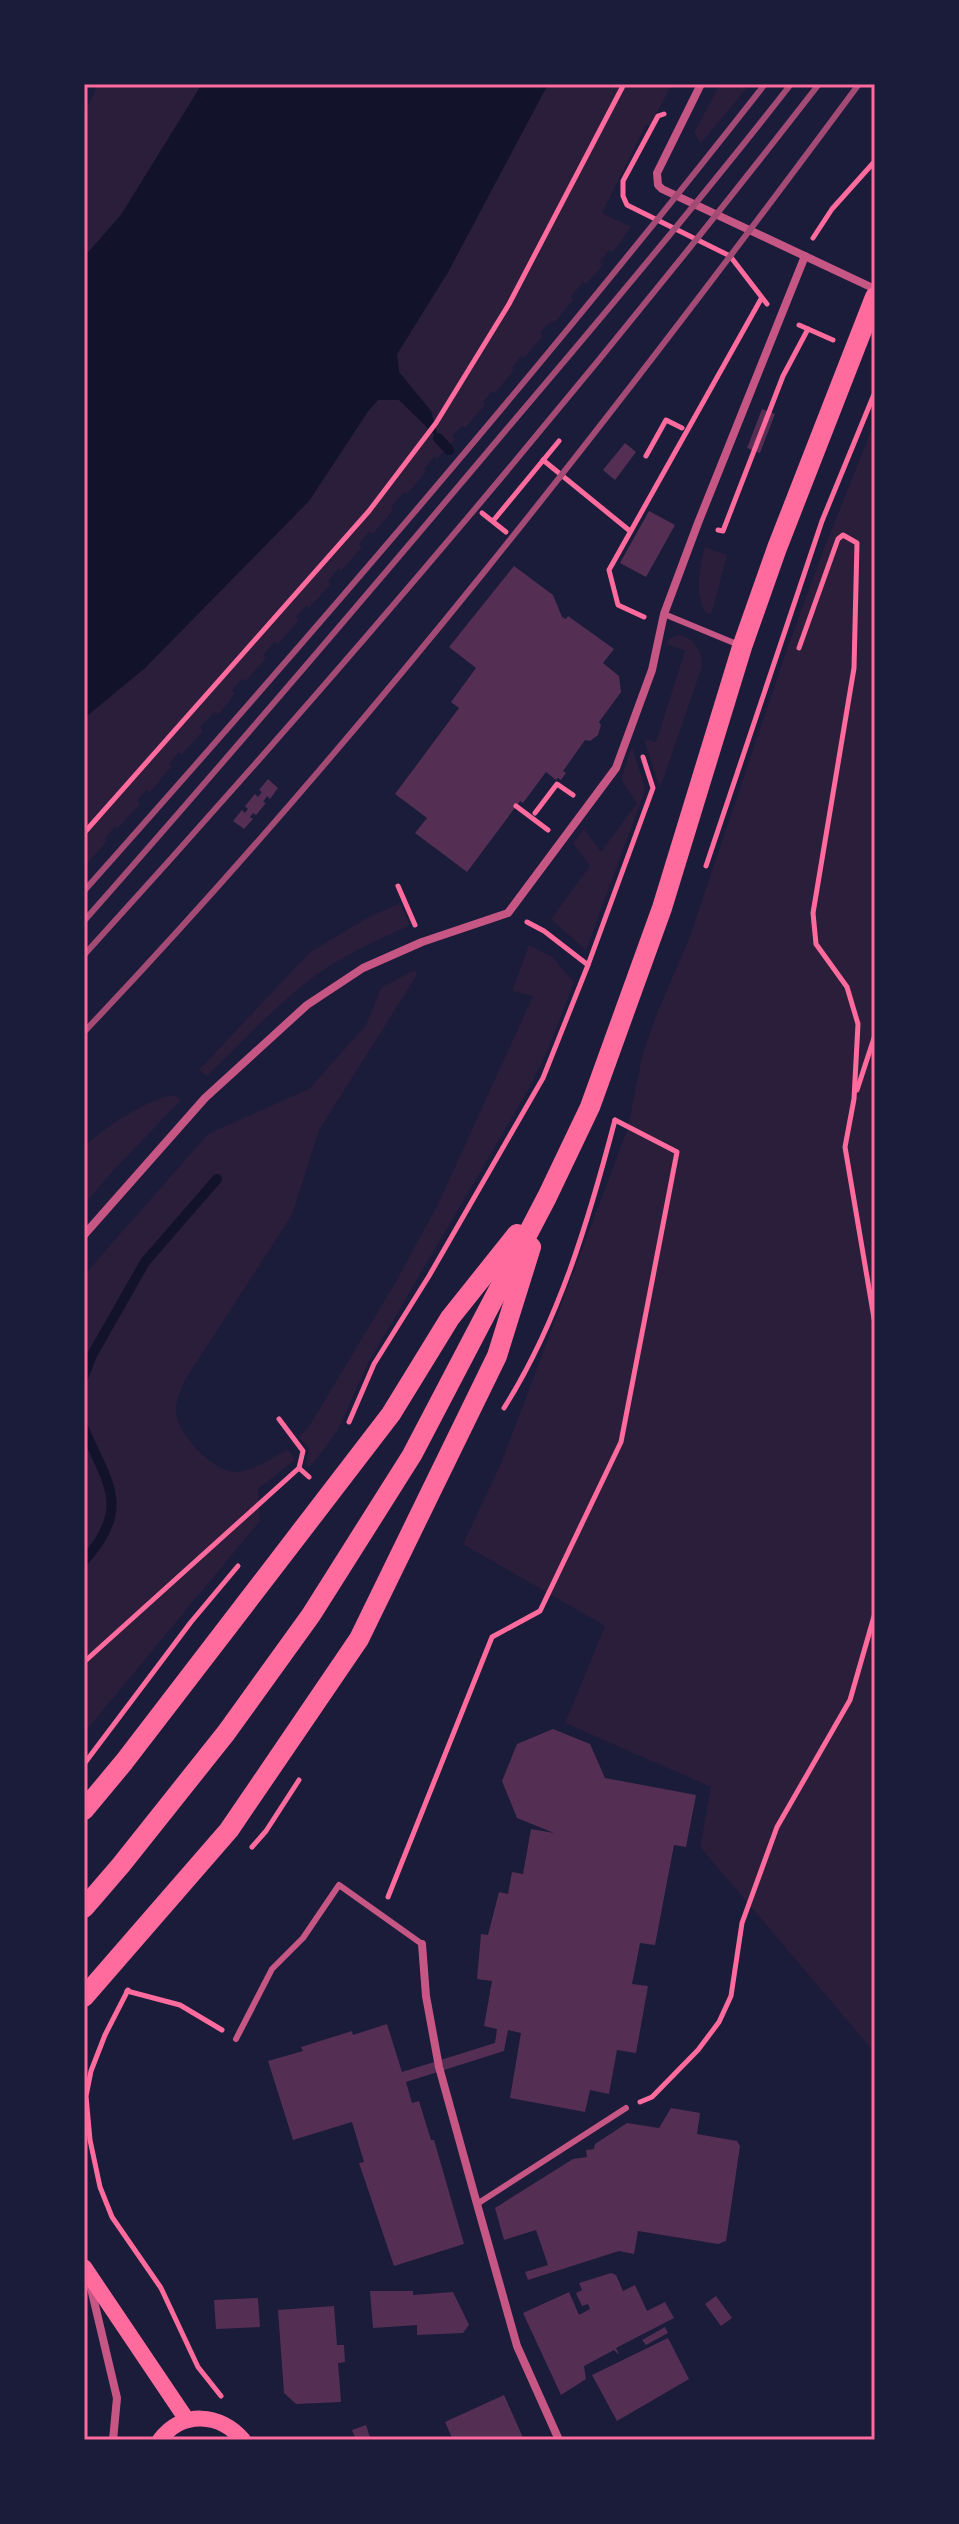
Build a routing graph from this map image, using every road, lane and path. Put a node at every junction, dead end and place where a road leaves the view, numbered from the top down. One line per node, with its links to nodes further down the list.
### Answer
1 (624, 84): 25 (path)
2 (701, 84): 5 (street)
3 (875, 161): 5 (path)
4 (643, 213): 16 (path)
5 (805, 256): 6 (street); 15 (street)
6 (875, 289)
7 (875, 297): 20 (main road)
8 (808, 329): 15 (path)
9 (682, 428): 11 (path)
10 (559, 441): 12 (path)
11 (646, 456)
12 (543, 460): 14 (path); 16 (path)
13 (482, 513): 14 (path)
14 (493, 521): 17 (path)
15 (698, 523): 18 (street)
16 (630, 531): 19 (path)
17 (506, 532)
18 (664, 614): 19 (street); 20 (lane)
19 (661, 625): 22 (street)
20 (742, 647): 33 (main road)
21 (799, 648): 31 (path)
22 (633, 726): 27 (street); 29 (path)
23 (556, 787): 24 (path)
24 (516, 806)
25 (84, 833)
26 (398, 886): 28 (path)
27 (508, 913): 29 (path); 34 (street)
28 (415, 926)
29 (588, 965): 37 (path)
30 (875, 1035): 31 (path)
31 (854, 1099): 35 (path)
32 (615, 1120): 48 (path)
33 (547, 1197): 46 (main road); 47 (main road); 50 (main road)
34 (84, 1235)
35 (875, 1324)
36 (279, 1419): 39 (path)
37 (343, 1435)
38 (319, 1467): 40 (path)
39 (299, 1468): 40 (path); 44 (path)
40 (311, 1478): 41 (path)
41 (301, 1490)
42 (241, 1562): 45 (path)
43 (875, 1613): 53 (path)
44 (84, 1662)
45 (84, 1764)
46 (84, 1810)
47 (84, 1908)
48 (381, 1915): 49 (lane); 51 (lane)
49 (422, 1944): 54 (street)
50 (84, 1997)
51 (236, 2039): 52 (path)
52 (86, 2082): 56 (path)
53 (626, 2108): 54 (lane)
54 (477, 2204): 61 (street)
55 (85, 2269): 57 (main road); 58 (street)
56 (222, 2397)
57 (187, 2420): 59 (main road); 60 (main road)
58 (113, 2440)
59 (160, 2440)
60 (243, 2440)
61 (559, 2440)

